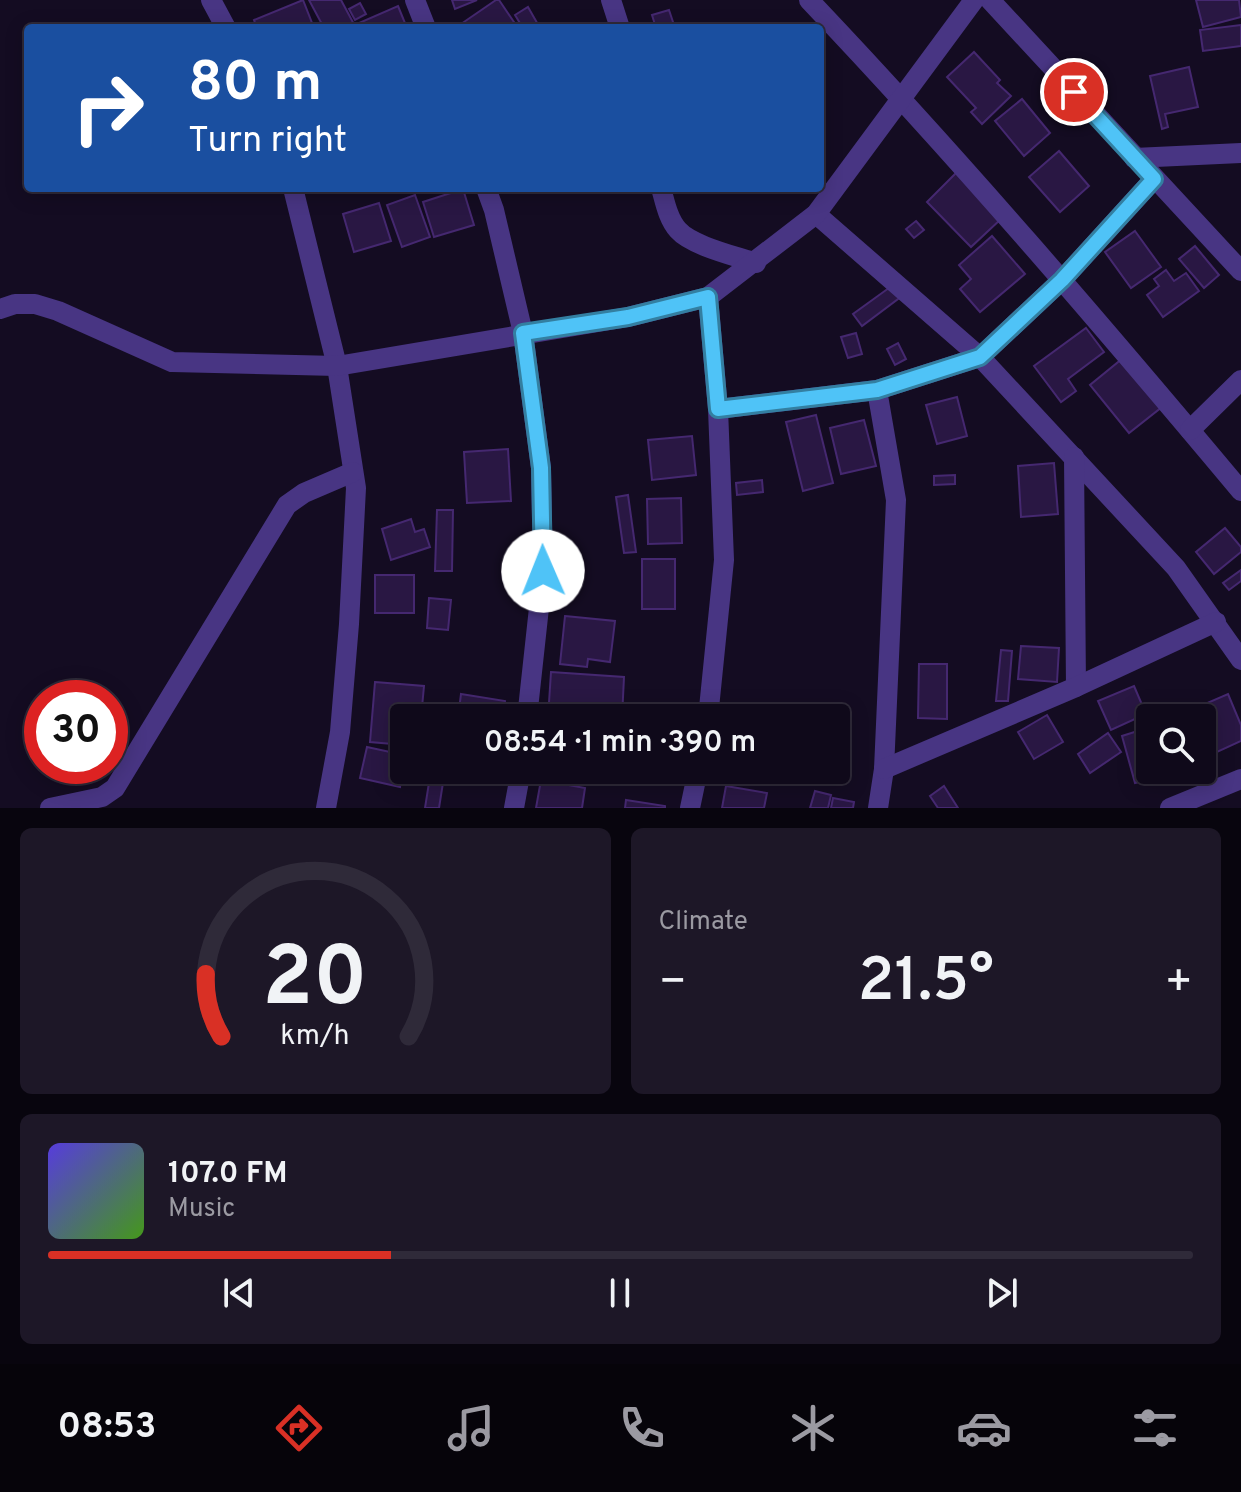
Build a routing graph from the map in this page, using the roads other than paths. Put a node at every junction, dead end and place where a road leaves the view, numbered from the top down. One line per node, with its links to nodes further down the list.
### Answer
1 (211, 0): 7 (street)
2 (415, 0): 8 (street)
3 (611, 0): 9 (street)
4 (809, 0): 10 (street)
5 (974, 0): 10 (street)
6 (996, 2): 12 (street)
7 (224, 24)
8 (424, 24)
9 (619, 24)
10 (902, 98): 17 (street); 20 (street)
11 (1241, 153): 12 (street)
12 (1134, 158): 13 (street)
13 (1154, 179): 19 (street); 20 (street)
14 (294, 192): 25 (street)
15 (487, 192): 23 (street)
16 (662, 192): 18 (street)
17 (816, 214): 18 (street); 24 (street)
18 (756, 263): 21 (street)
19 (1241, 271)
20 (1062, 280): 24 (street); 29 (street)
21 (708, 297): 23 (street); 28 (street)
22 (0, 309): 25 (street)
23 (523, 333): 25 (street); 36 (street)
24 (980, 357): 27 (street); 30 (street)
25 (337, 366): 31 (street)
26 (1241, 380): 29 (street)
27 (877, 390): 28 (street); 38 (street)
28 (718, 409): 37 (street)
29 (1190, 430): 32 (street)
30 (1074, 457): 33 (street); 35 (street)
31 (353, 472): 42 (street); 43 (street)
32 (1241, 491)
33 (1216, 622): 34 (street); 35 (street)
34 (1241, 660)
35 (1076, 687): 38 (street)
36 (529, 704)
37 (709, 704)
38 (884, 769): 46 (street)
39 (1241, 779): 47 (street)
40 (518, 784): 44 (street)
41 (695, 784): 45 (street)
42 (50, 808)
43 (326, 808)
44 (514, 808)
45 (690, 808)
46 (878, 808)
47 (1170, 808)

